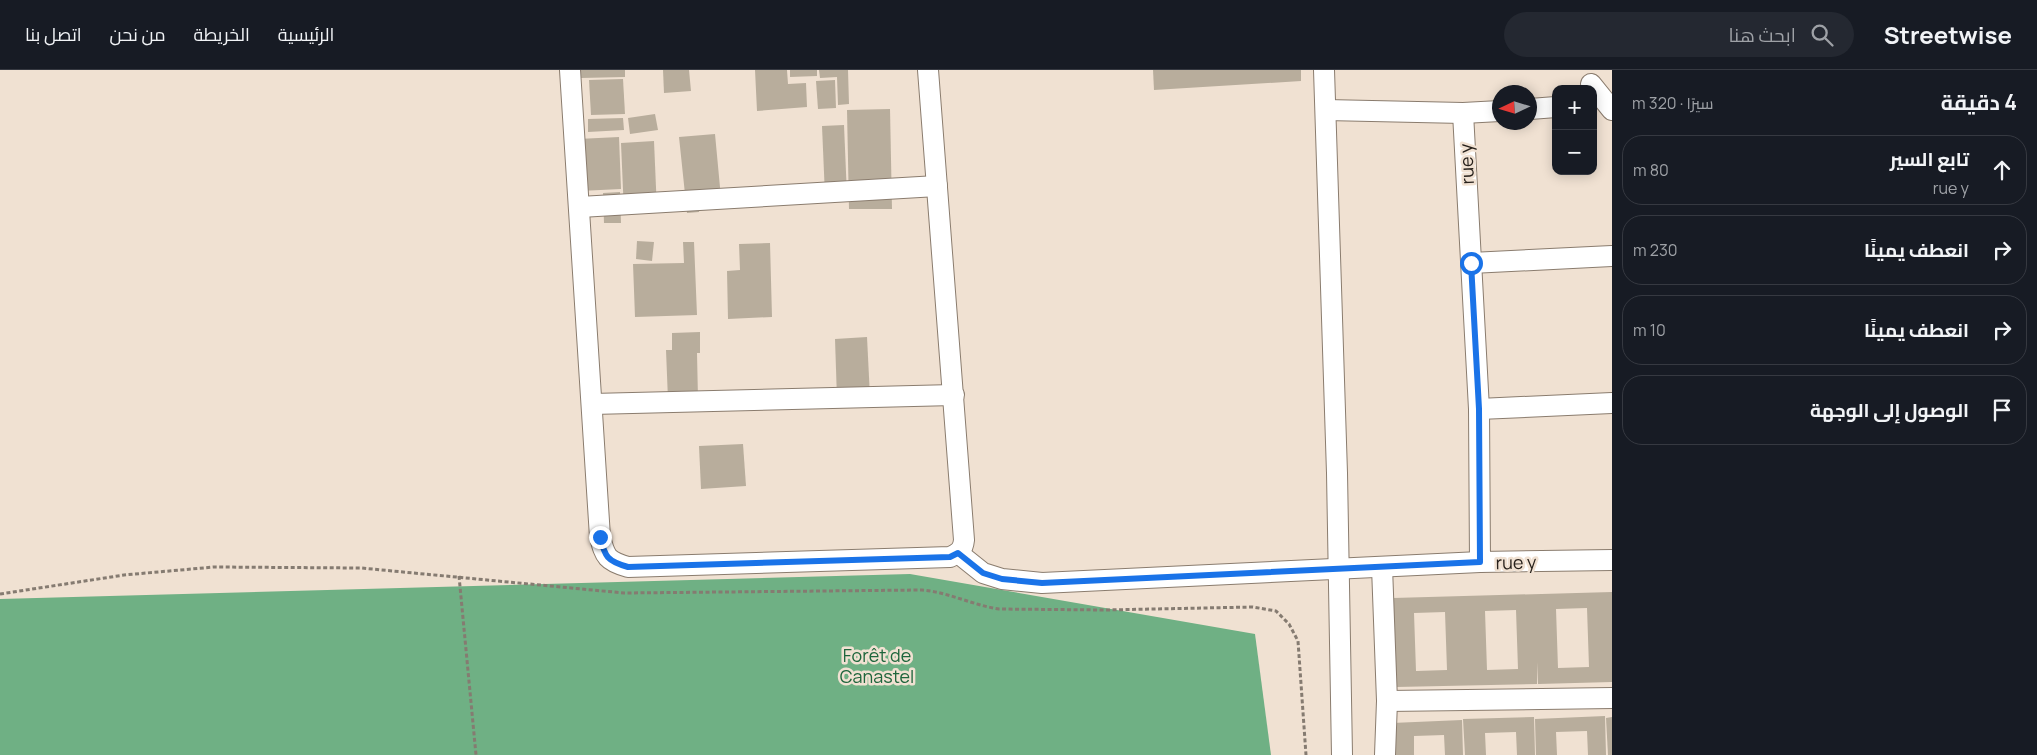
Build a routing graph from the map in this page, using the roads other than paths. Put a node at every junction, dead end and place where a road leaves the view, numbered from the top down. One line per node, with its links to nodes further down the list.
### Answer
1 (570, 70): 12 (street)
2 (928, 70): 11 (street)
3 (1324, 70): 7 (street)
4 (1590, 81): 8 (street)
5 (1552, 108): 6 (street)
6 (1537, 109)
7 (1326, 110): 10 (street); 23 (street)
8 (1612, 110)
9 (1492, 111): 10 (street)
10 (1463, 113): 14 (street, rue y)
11 (937, 186): 12 (street); 15 (street)
12 (580, 207): 17 (street)
13 (1612, 256): 14 (street)
14 (1471, 263): 18 (street, rue y)
15 (954, 394): 17 (street); 19 (street)
16 (1612, 403): 18 (street)
17 (592, 404): 19 (street)
18 (1479, 409): 21 (street, rue y)
19 (958, 553): 23 (street)
20 (1612, 560): 21 (street, rue y)
21 (1480, 562): 22 (street)
22 (1382, 567): 23 (street); 25 (street)
23 (1339, 569): 26 (street)
24 (1612, 698): 25 (street)
25 (1387, 701): 27 (street)
26 (1342, 755)
27 (1385, 755)

